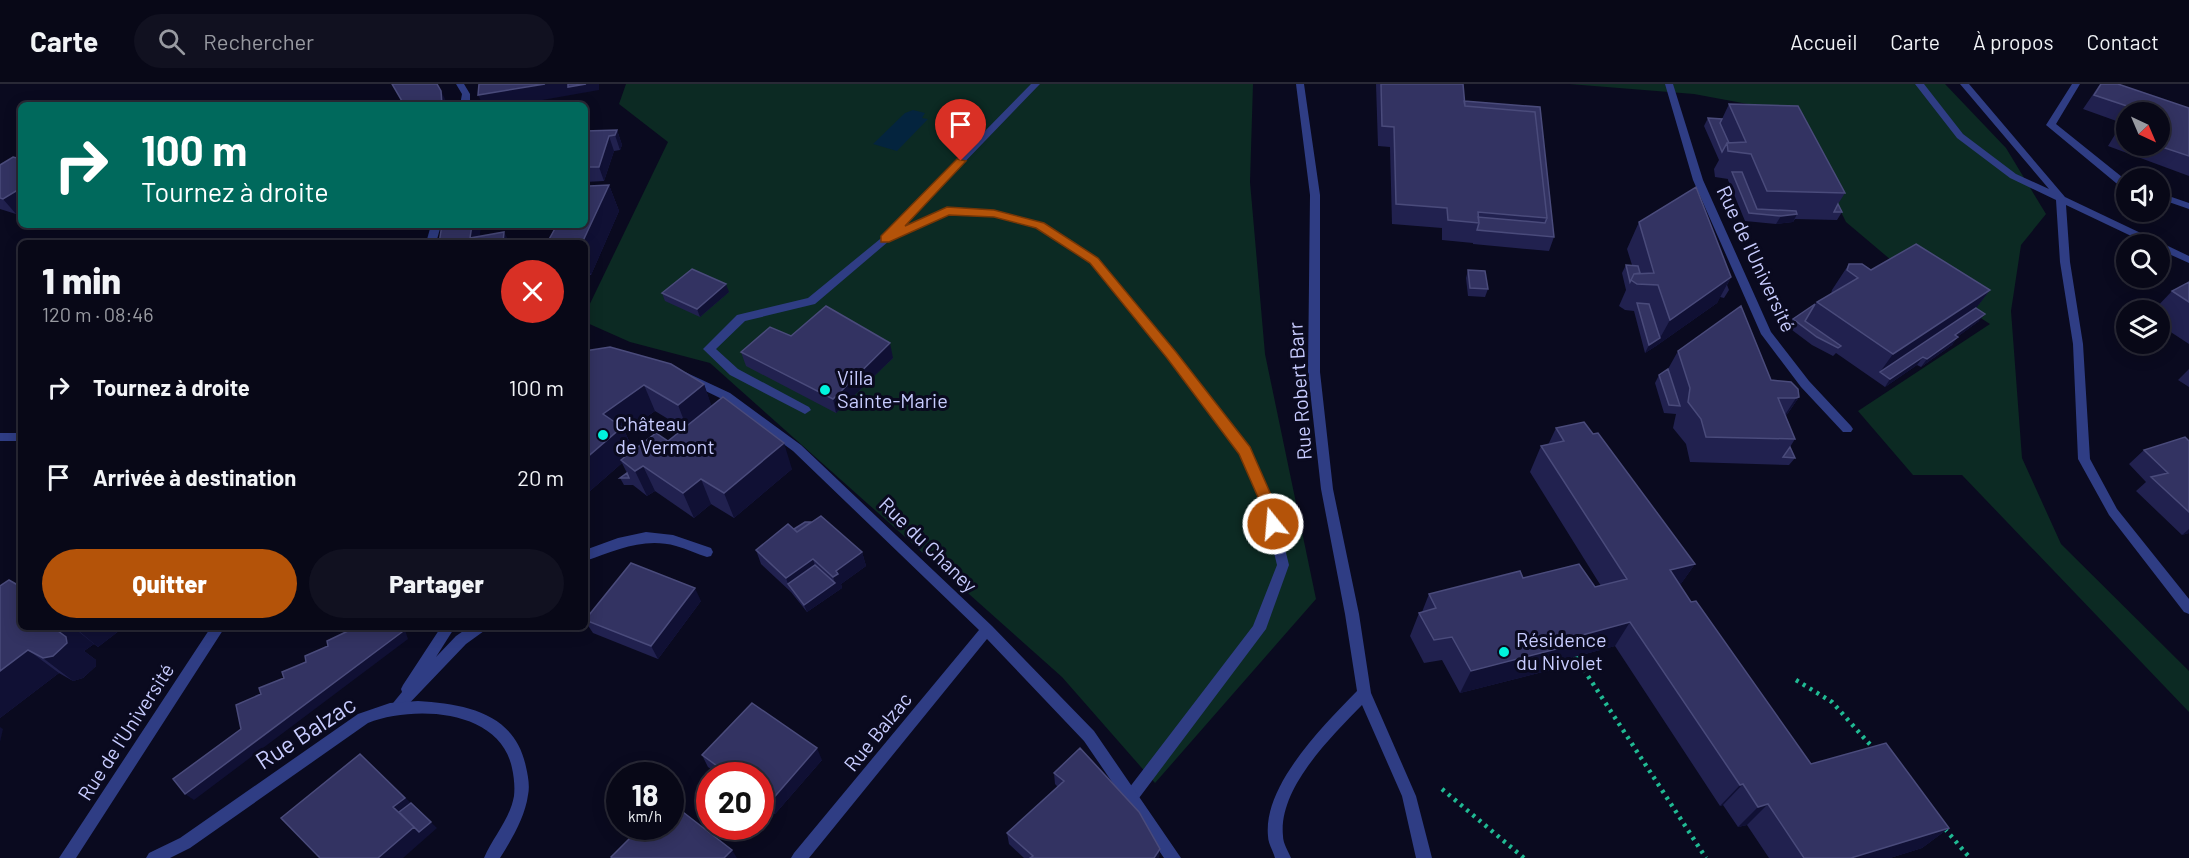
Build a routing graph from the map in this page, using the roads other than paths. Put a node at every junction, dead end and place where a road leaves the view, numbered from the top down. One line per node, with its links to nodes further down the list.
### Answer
1 (460, 84): 8 (street)
2 (1036, 84): 13 (street)
3 (1300, 84): 27 (street, Rue Robert Barr)
4 (1669, 84): 17 (street, Rue de l'Université)
5 (1918, 84): 10 (street)
6 (1964, 84): 10 (street)
7 (2076, 84): 9 (street)
8 (465, 102)
9 (2116, 179)
10 (2061, 198): 14 (street); 22 (street)
11 (2170, 199): 12 (street)
12 (2189, 206)
13 (885, 239): 16 (street); 29 (street)
14 (2189, 260)
15 (668, 372): 26 (street, Rue du Chaney)
16 (805, 410)
17 (1847, 429)
18 (0, 437): 19 (street)
19 (18, 437)
20 (707, 552): 21 (street)
21 (588, 555)
22 (2189, 608)
23 (216, 630): 30 (street, Rue de l'Université)
24 (446, 630): 28 (street)
25 (475, 630): 28 (street)
26 (987, 630): 29 (street, Rue du Chaney); 33 (street, Rue Balzac)
27 (1364, 693): 35 (street); 36 (street, Rue Robert Barr)
28 (396, 708): 31 (street, Rue Balzac); 32 (street, Rue Balzac)
29 (1131, 797): 34 (street, Rue du Chaney)
30 (67, 858)
31 (154, 858)
32 (492, 858)
33 (799, 858)
34 (1173, 858)
35 (1283, 858)
36 (1424, 858)

